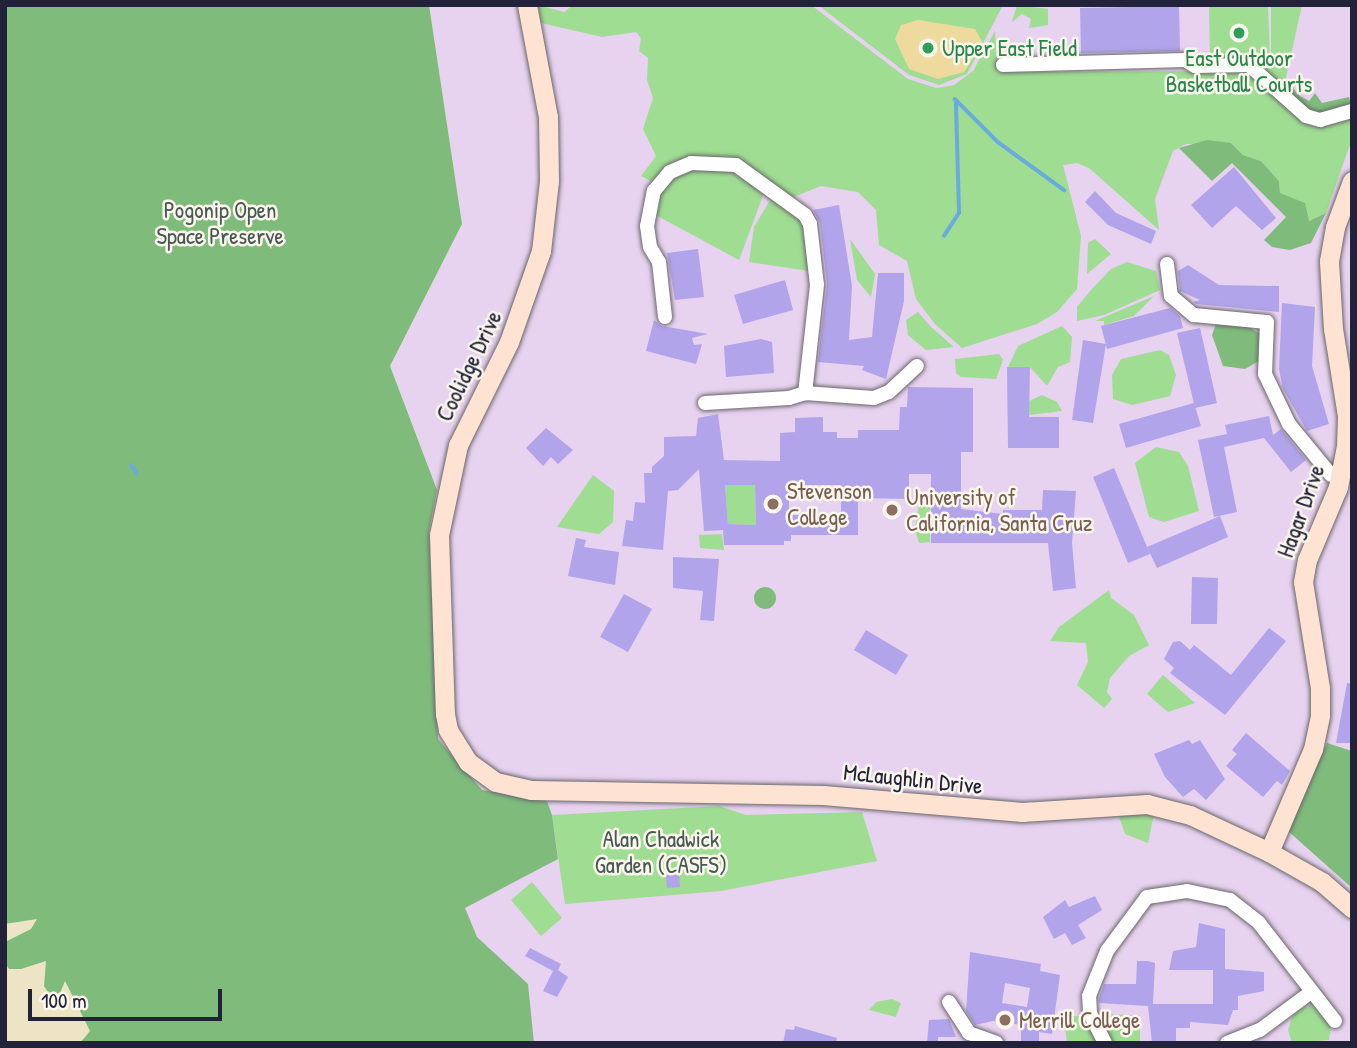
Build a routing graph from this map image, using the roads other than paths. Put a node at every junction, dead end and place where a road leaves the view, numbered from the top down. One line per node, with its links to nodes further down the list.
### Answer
1 (527, 5): 11 (street, Coolidge Drive)
2 (1003, 65): 3 (street)
3 (1352, 111)
4 (1352, 181): 12 (street, Hagar Drive)
5 (1167, 264): 10 (street)
6 (665, 317): 8 (street)
7 (917, 366): 8 (street)
8 (805, 393): 9 (street)
9 (705, 402)
10 (1331, 475)
11 (457, 747): 12 (street, McLaughlin Drive)
12 (1269, 852): 13 (street, McLaughlin Drive)
13 (1352, 908)
14 (1311, 992): 16 (street); 18 (street); 19 (street)
15 (949, 1002): 17 (street)
16 (1335, 1021)
17 (996, 1043)
18 (1105, 1043)
19 (1227, 1043)

